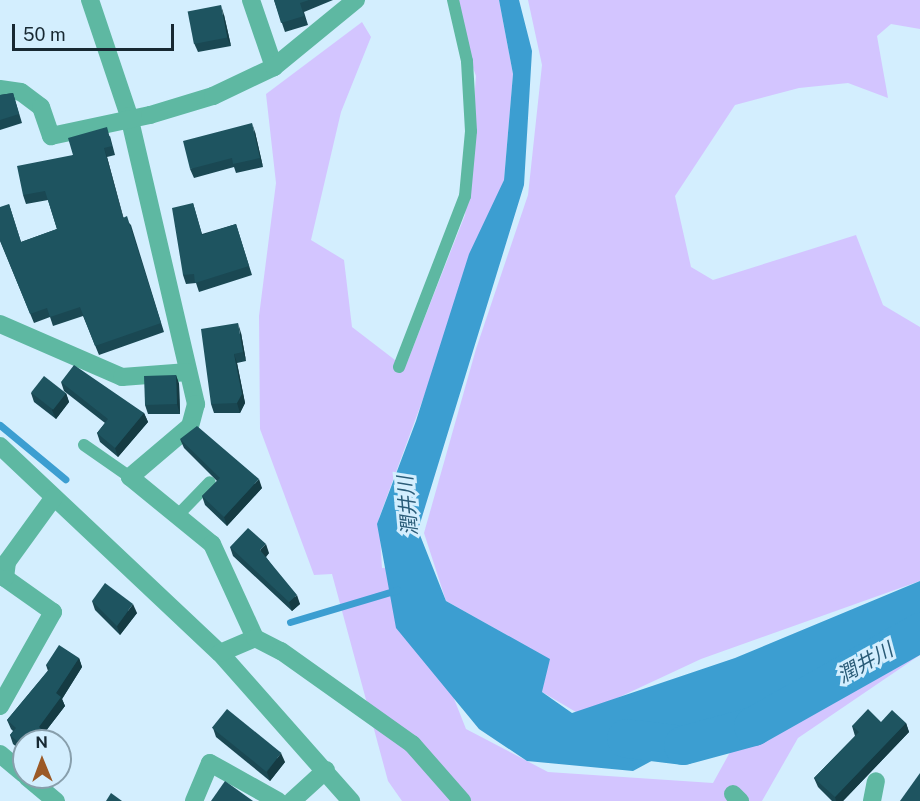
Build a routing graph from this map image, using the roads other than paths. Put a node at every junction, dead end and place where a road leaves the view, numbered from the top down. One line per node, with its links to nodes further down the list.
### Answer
1 (90, 0): 7 (street)
2 (251, 0): 5 (street)
3 (356, 0): 5 (street)
4 (453, 0): 9 (lane)
5 (274, 67): 7 (street)
6 (0, 89): 7 (street)
7 (129, 116): 10 (street)
8 (0, 324): 10 (street)
9 (399, 367)
10 (188, 372): 13 (street)
11 (84, 445): 13 (lane)
12 (0, 446): 15 (street)
13 (130, 477): 16 (street)
14 (210, 482): 16 (lane)
15 (54, 497): 18 (street); 19 (street)
16 (177, 516): 17 (street)
17 (255, 638): 18 (street); 30 (street)
18 (220, 653): 22 (street)
19 (0, 706)
20 (0, 754): 21 (street)
21 (12, 764)
22 (326, 770): 28 (street); 29 (street)
23 (876, 781): 31 (street)
24 (42, 789): 25 (street)
25 (56, 801)
26 (194, 801): 27 (street)
27 (278, 801)
28 (292, 801)
29 (351, 801)
30 (462, 801)
31 (872, 801)

